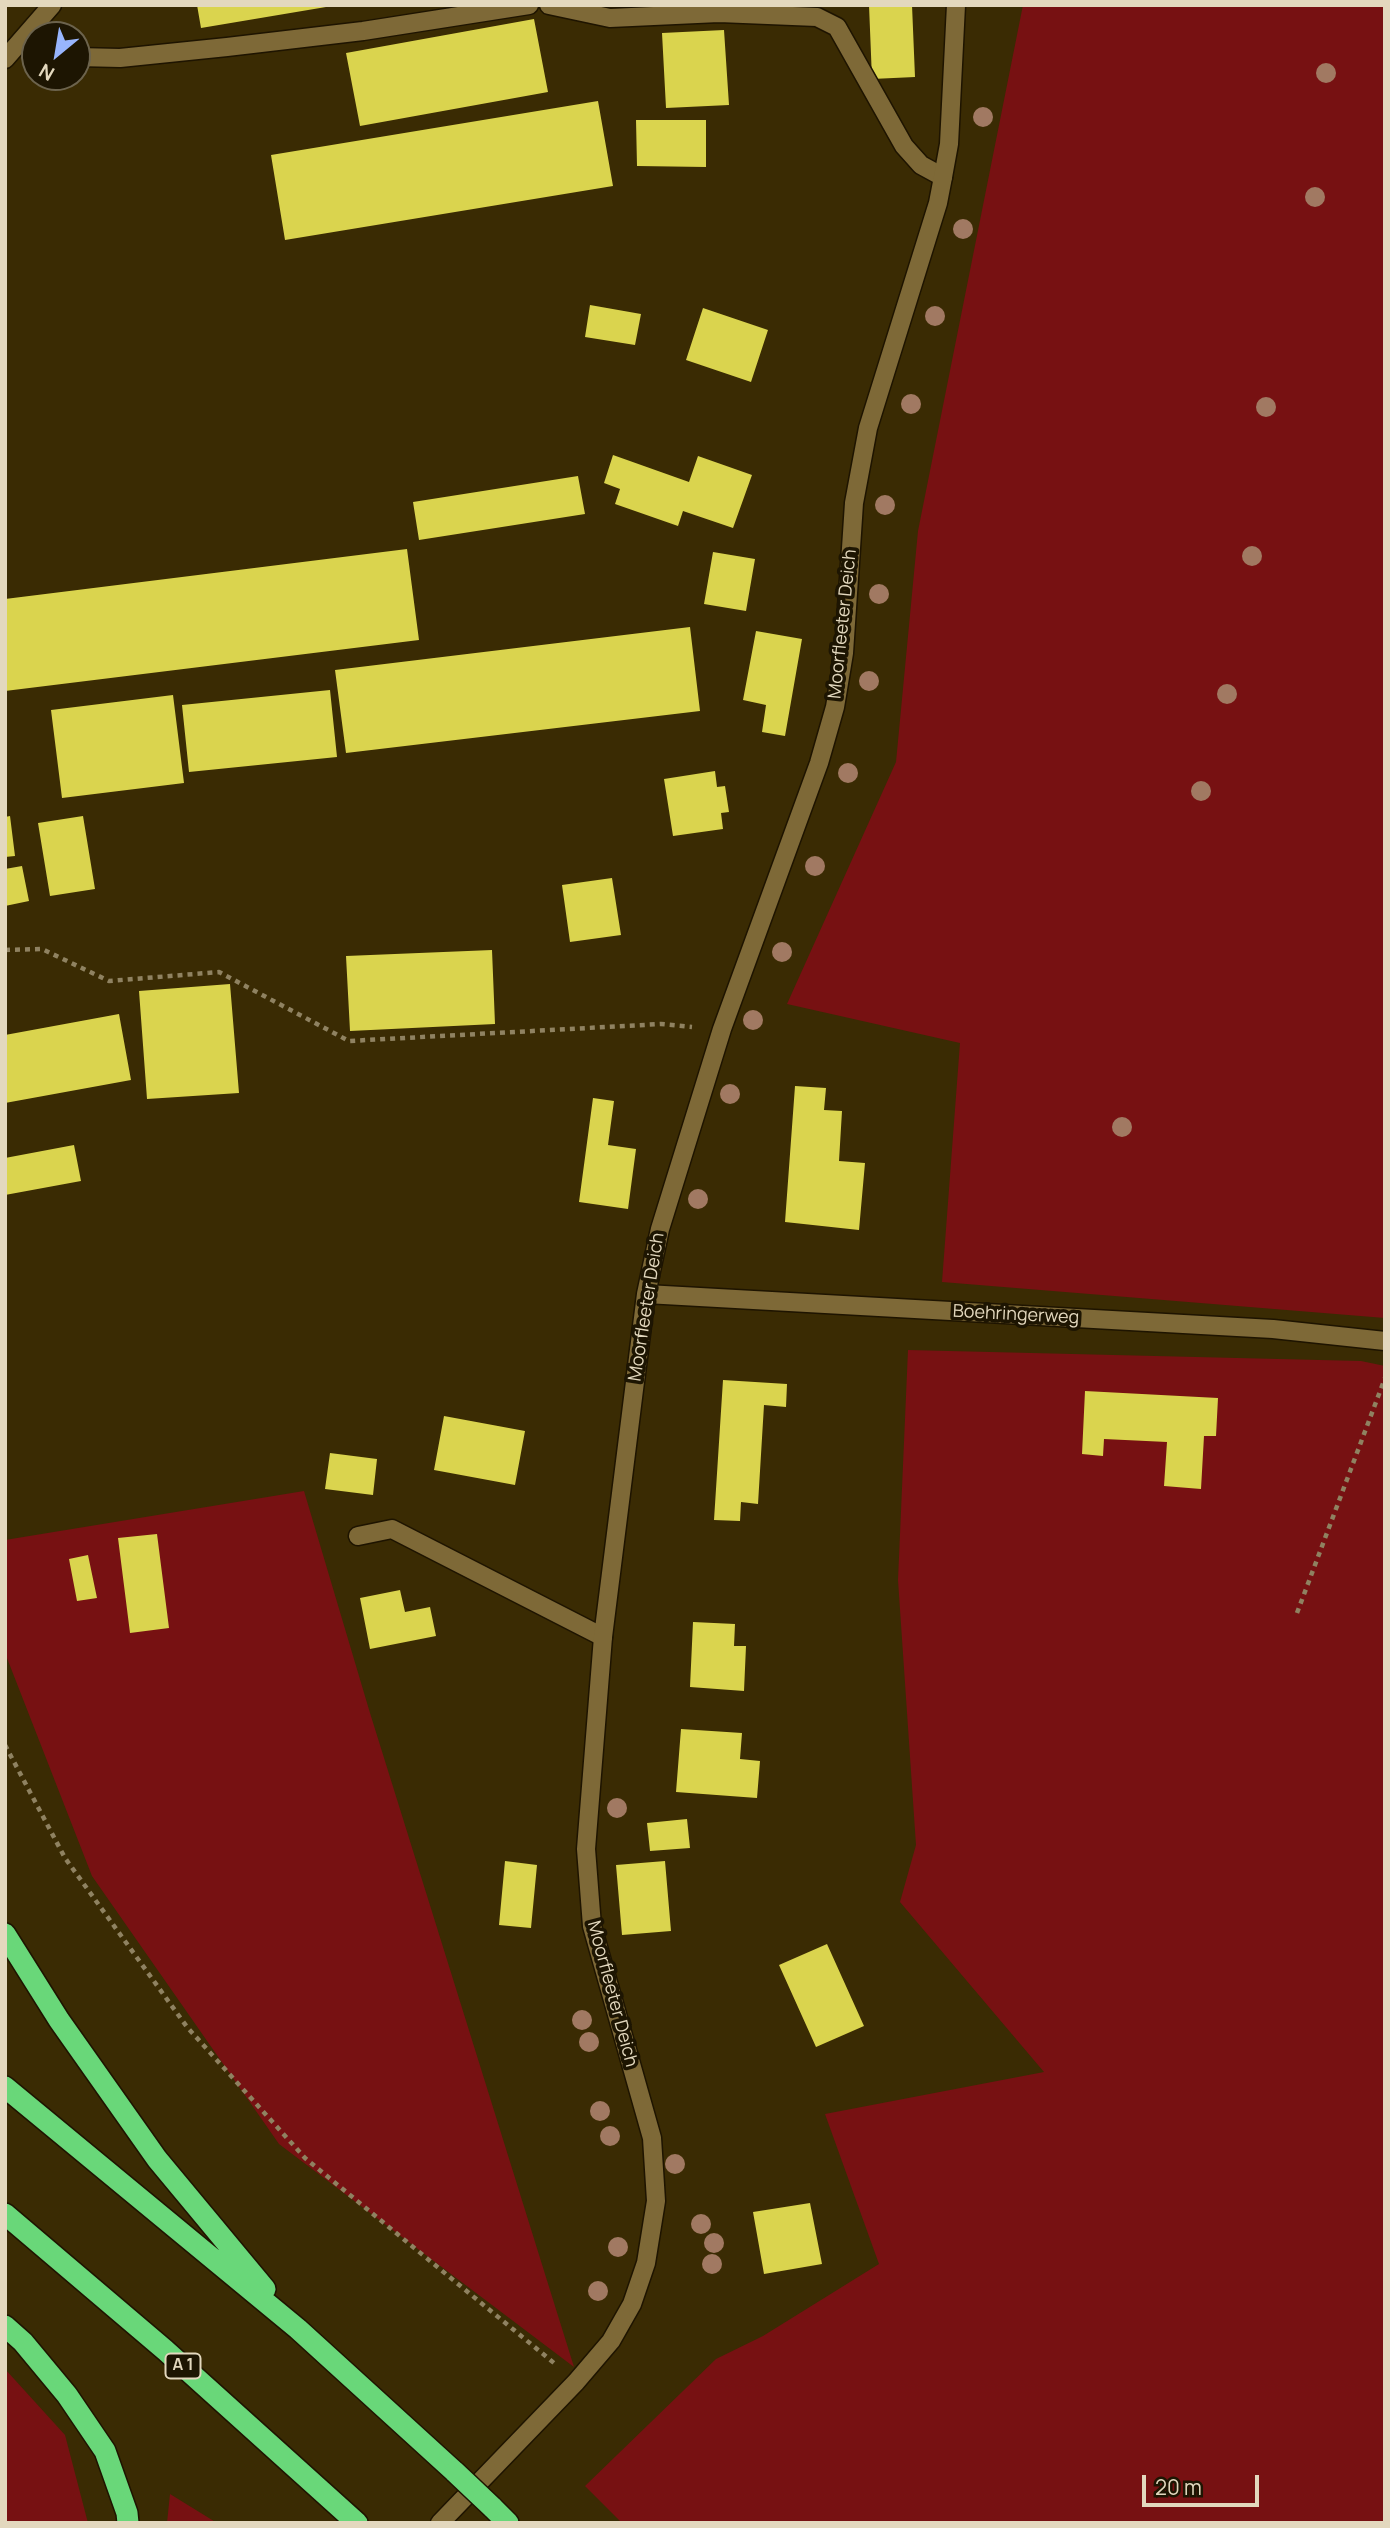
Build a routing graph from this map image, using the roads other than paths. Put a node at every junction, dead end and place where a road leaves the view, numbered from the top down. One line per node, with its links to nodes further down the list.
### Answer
1 (51, 5): 5 (street)
2 (529, 5): 7 (street)
3 (549, 5): 9 (street)
4 (956, 5): 9 (street, Moorfleeter Deich)
5 (42, 21)
6 (21, 50): 8 (street)
7 (91, 57)
8 (5, 59)
9 (943, 177): 10 (street, Moorfleeter Deich)
10 (646, 1294): 11 (street, Boehringerweg); 13 (street, Moorfleeter Deich)
11 (1385, 1341)
12 (358, 1536): 13 (street)
13 (603, 1637): 21 (street, Moorfleeter Deich)
14 (5, 1934): 18 (highway)
15 (5, 2087): 18 (highway)
16 (5, 2214): 20 (highway, A 1)
17 (5, 2326): 19 (highway)
18 (298, 2329): 22 (highway, bridge)
19 (128, 2523)
20 (357, 2523)
21 (440, 2523)
22 (508, 2523)

